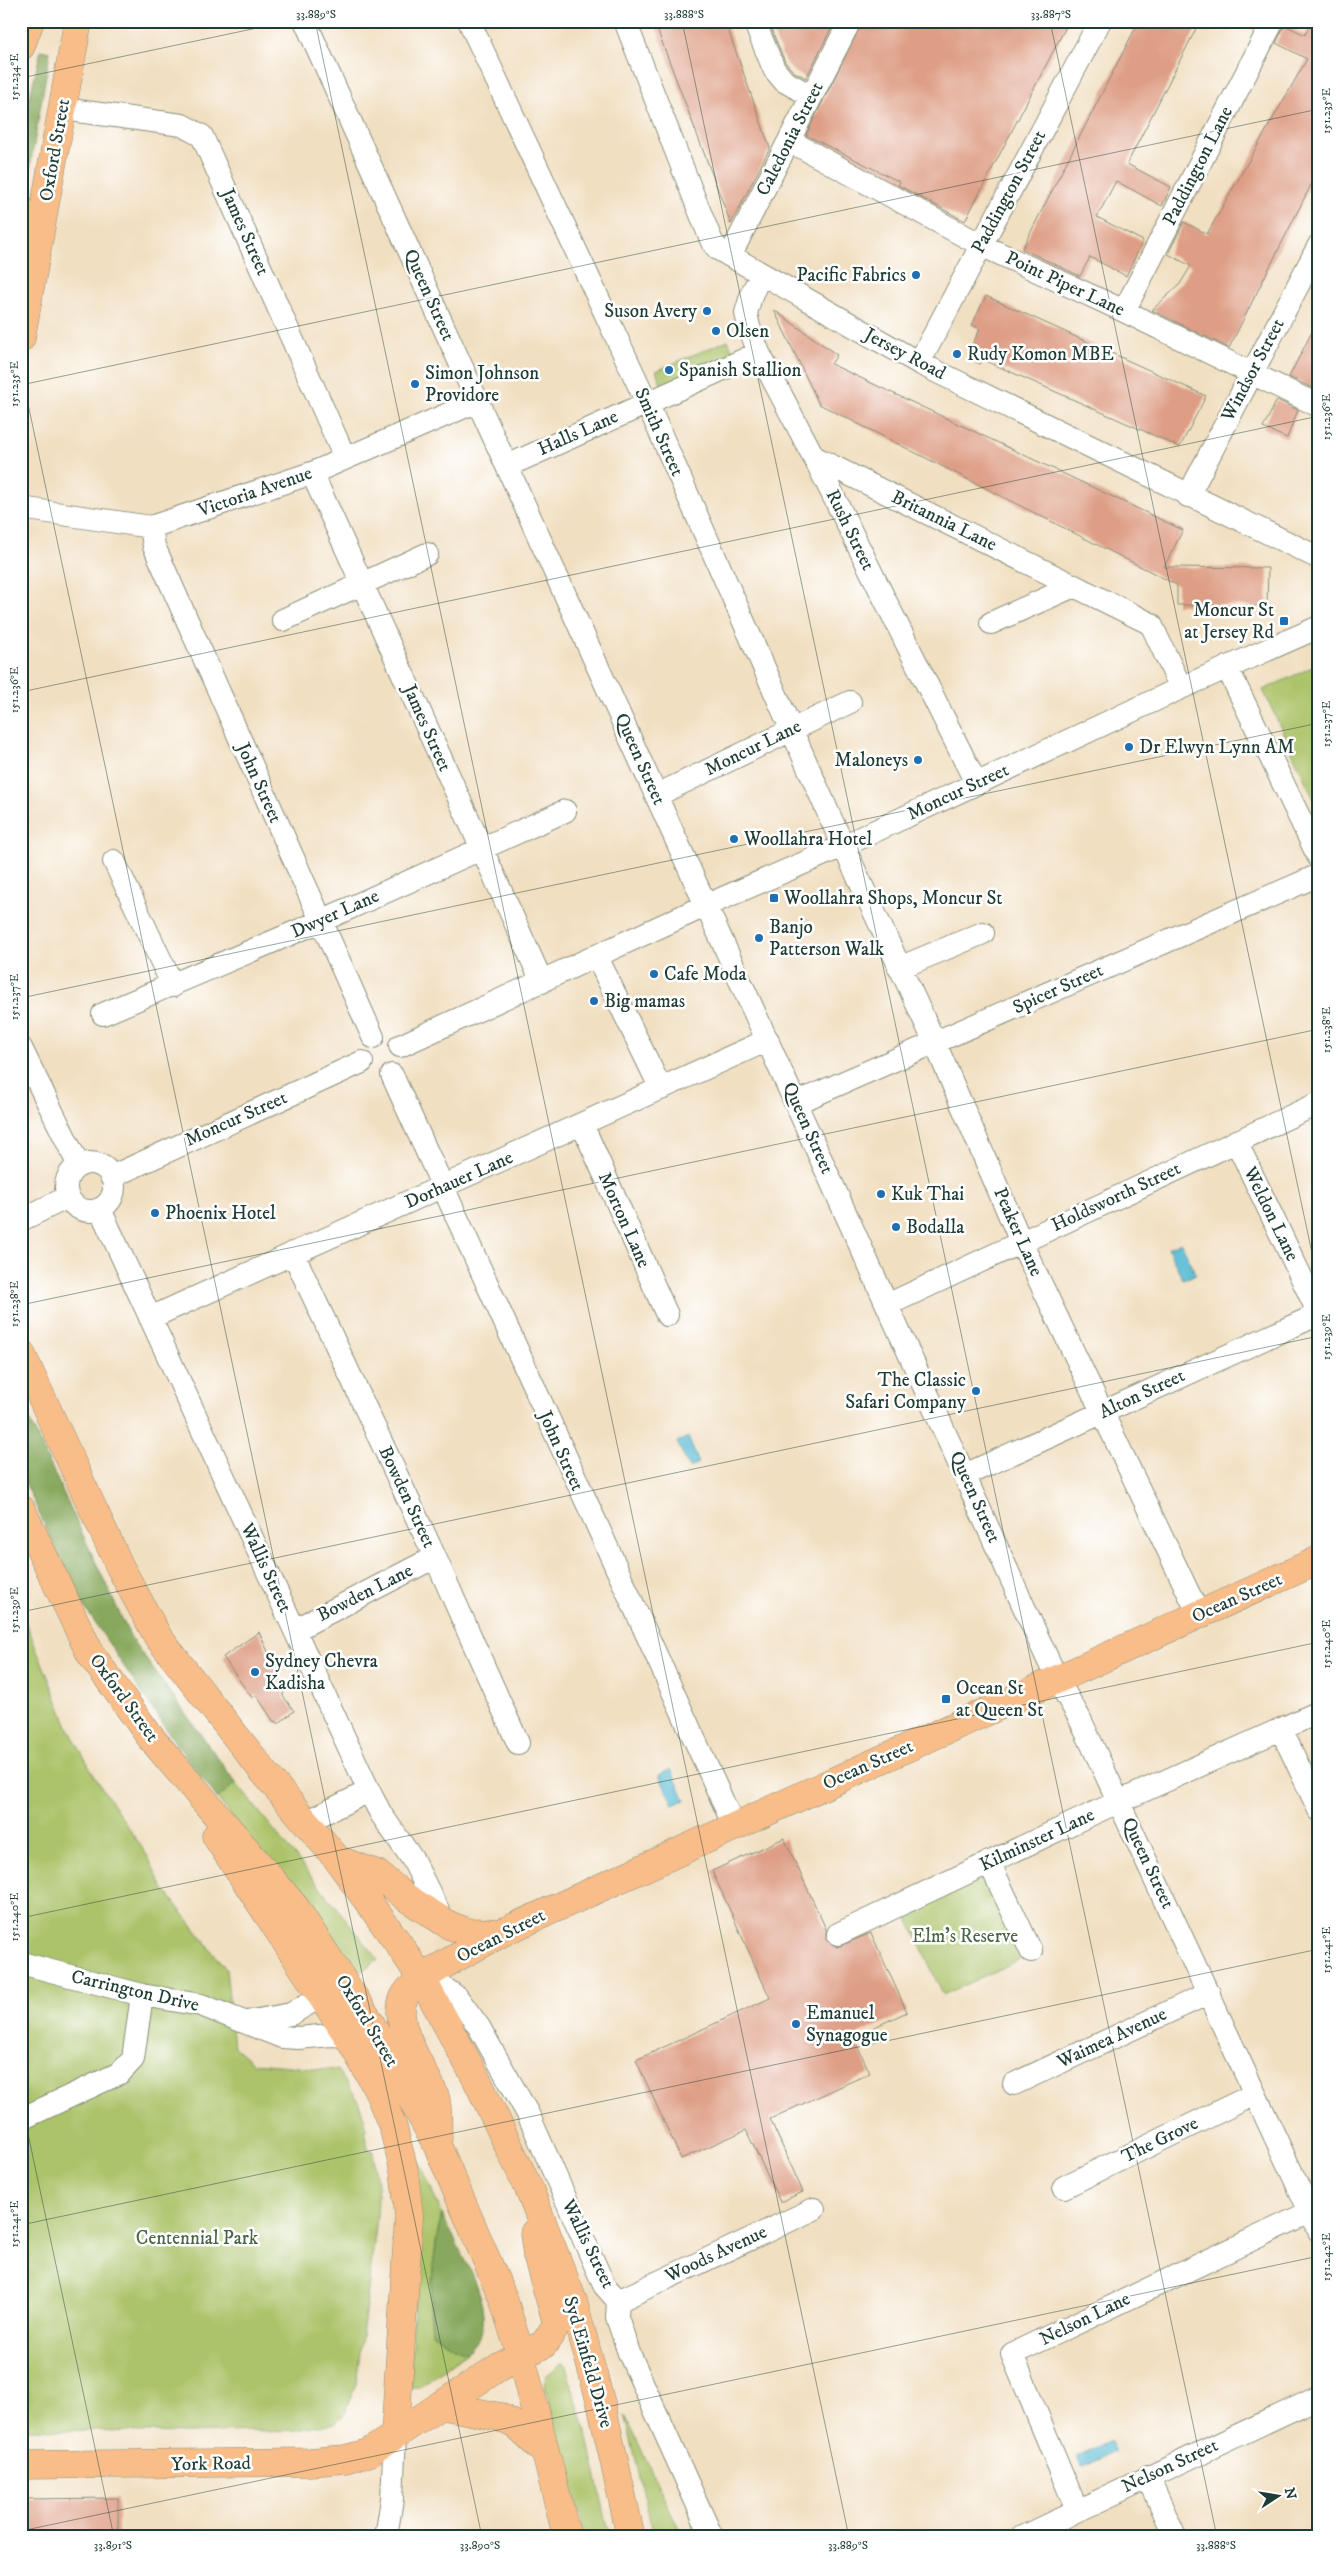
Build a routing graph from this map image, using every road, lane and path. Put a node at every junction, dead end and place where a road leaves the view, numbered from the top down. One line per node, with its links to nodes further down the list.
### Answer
1 (30, 21): 10 (main road)
2 (305, 21): 23 (street, Queen Street)
3 (469, 21): 24 (street, Smith Street)
4 (625, 21): 16 (street, Jersey Road)
5 (754, 21): 11 (street)
6 (850, 21): 11 (street, Caledonia Street)
7 (1100, 21): 15 (street, Paddington Street)
8 (1273, 21): 18 (street, Paddington Lane)
9 (76, 26): 12 (main road, Oxford Street)
10 (21, 46)
11 (811, 96): 13 (street, Caledonia Street)
12 (63, 109): 19 (main road, Oxford Street); 27 (street, James Street)
13 (790, 140): 15 (street, Point Piper Lane); 16 (street, Caledonia Street)
14 (1319, 245): 22 (street, Windsor Street)
15 (981, 246): 18 (street, Point Piper Lane); 21 (street, Paddington Street)
16 (730, 256): 17 (street, Jersey Road)
17 (761, 275): 20 (street, Rush Street); 21 (street, Jersey Road)
18 (1124, 311): 22 (street, Point Piper Lane)
19 (21, 338)
20 (759, 353): 24 (street, Halls Lane); 26 (street, Rush Street)
21 (919, 363): 30 (street, Jersey Road)
22 (1251, 375): 25 (street, Point Piper Lane); 30 (street, Windsor Street)
23 (478, 402): 27 (street, Victoria Avenue); 28 (street, Queen Street)
24 (647, 403): 28 (street, Halls Lane); 43 (street, Smith Street)
25 (1319, 406)
26 (814, 457): 36 (street, Britannia Lane); 44 (street, Rush Street)
27 (345, 458): 29 (street, Victoria Avenue)
28 (507, 466): 45 (street, Queen Street)
29 (312, 473): 32 (street, Victoria Avenue); 35 (street, James Street)
30 (1188, 496): 34 (street, Jersey Road)
31 (21, 508): 32 (street, Victoria Avenue)
32 (152, 527): 53 (street, John Street)
33 (427, 554): 35 (street)
34 (1319, 558)
35 (362, 584): 37 (street); 48 (street, James Street)
36 (1074, 586): 38 (street); 41 (street, Britannia Lane)
37 (283, 620)
38 (991, 623)
39 (1319, 627): 40 (street, Moncur Street)
40 (1227, 667): 41 (street, Moncur Street); 49 (street)
41 (1181, 688): 44 (street, Moncur Street)
42 (850, 702): 43 (street, Moncur Lane)
43 (791, 729): 45 (street, Moncur Lane); 47 (street, Smith Street)
44 (976, 783): 47 (street, Moncur Street)
45 (656, 795): 52 (street, Queen Street)
46 (566, 811): 48 (street, Dwyer Lane)
47 (843, 846): 52 (street, Moncur Street); 56 (street, Peaker Lane)
48 (482, 849): 53 (street, Dwyer Lane); 57 (street, James Street)
49 (1319, 858)
50 (114, 861): 58 (street)
51 (1319, 875): 62 (street, Spicer Street)
52 (707, 905): 55 (street, Moncur Street); 61 (street, Queen Street)
53 (321, 921): 58 (street, Dwyer Lane); 60 (street, John Street)
54 (983, 933): 56 (street)
55 (597, 957): 57 (street, Moncur Street); 67 (street)
56 (899, 968): 62 (street, Peaker Lane)
57 (542, 982): 63 (street, Moncur Street)
58 (173, 986): 59 (street, Dwyer Lane)
59 (103, 1014)
60 (373, 1037): 63 (street); 65 (street)
61 (768, 1040): 67 (street, Dorhauer Lane); 68 (street, Queen Street)
62 (935, 1043): 68 (street, Spicer Street); 78 (street, Peaker Lane)
63 (400, 1046): 66 (street)
64 (21, 1048): 72 (street)
65 (362, 1062): 66 (street); 73 (street, Moncur Street)
66 (392, 1075): 74 (street, John Street)
67 (661, 1089): 70 (street, Dorhauer Lane)
68 (796, 1103): 80 (street, Queen Street)
69 (1319, 1103): 71 (street, Holdsworth Street)
70 (582, 1124): 74 (street, Dorhauer Lane); 82 (street, Morton Lane)
71 (1236, 1142): 78 (street, Holdsworth Street); 81 (street, Weldon Lane)
72 (79, 1166): 73 (street); 75 (street)
73 (111, 1177): 76 (street)
74 (442, 1188): 79 (street, Dorhauer Lane); 101 (street, John Street)
75 (68, 1197): 76 (street); 77 (street)
76 (100, 1209): 83 (street, Wallis Street)
77 (21, 1220)
78 (1021, 1242): 80 (street, Holdsworth Street); 85 (street, Peaker Lane)
79 (293, 1253): 83 (street, Dorhauer Lane); 88 (street, Bowden Street)
80 (887, 1305): 86 (street, Queen Street)
81 (1319, 1314): 85 (street, Alton Street)
82 (667, 1315)
83 (150, 1318): 91 (street, Wallis Street)
84 (21, 1353): 100 (main road)
85 (1104, 1412): 86 (street, Alton Street); 90 (street, Peaker Lane)
86 (965, 1475): 92 (street, Queen Street)
87 (21, 1509): 95 (main road, Oxford Street)
88 (435, 1557): 91 (street, Bowden Lane); 96 (street, Bowden Street)
89 (1319, 1560): 90 (main road, Ocean Street)
90 (1198, 1615): 92 (main road, Ocean Street)
91 (295, 1630): 97 (street, Wallis Street)
92 (1057, 1679): 98 (street, Queen Street); 101 (main road, Ocean Street)
93 (1319, 1712): 94 (street, Kilminster Lane)
94 (1281, 1730): 98 (street, Kilminster Lane); 99 (street)
95 (152, 1738): 112 (main road); 118 (main road, Oxford Street)
96 (518, 1742)
97 (369, 1791): 100 (street); 104 (street, Wallis Street)
98 (1119, 1802): 103 (street, Kilminster Lane); 110 (street, Queen Street)
99 (1319, 1810)
100 (306, 1822): 102 (main road)
101 (734, 1826): 105 (main road, Ocean Street)
102 (338, 1860): 104 (main road); 109 (main road)
103 (989, 1862): 106 (street, Kilminster Lane); 107 (street)
104 (444, 1922): 105 (main road)
105 (502, 1933): 109 (main road, Ocean Street)
106 (838, 1934)
107 (1031, 1951)
108 (21, 1963): 111 (street, Carrington Drive)
109 (422, 1979): 118 (main road, Ocean Street); 120 (main road); 123 (street, Wallis Street)
110 (1209, 1993): 115 (street, Waimea Avenue); 116 (street, Queen Street)
111 (142, 1995): 113 (street, Carrington Drive); 117 (street)
112 (321, 1996): 113 (street); 114 (main road)
113 (247, 2022): 114 (street, Carrington Drive)
114 (348, 2036): 127 (main road)
115 (1014, 2084)
116 (1255, 2094): 119 (street, The Grove); 122 (street, Queen Street)
117 (21, 2119)
118 (438, 2147): 124 (main road, Oxford Street)
119 (1064, 2187)
120 (530, 2192): 124 (main road); 134 (main road, Syd Einfeld Drive)
121 (814, 2208): 123 (street, Woods Avenue)
122 (1314, 2221): 131 (street, Nelson Lane)
123 (618, 2301): 135 (street, Wallis Street)
124 (521, 2356): 126 (main road); 128 (main road)
125 (1319, 2397): 130 (street, Nelson Street)
126 (440, 2405): 127 (main road); 128 (main road)
127 (395, 2434): 129 (main road, York Road); 132 (street)
128 (546, 2452): 133 (main road)
129 (21, 2465)
130 (1148, 2476): 131 (street, Nelson Street); 137 (street)
131 (1077, 2510): 136 (street, Nelson Street)
132 (386, 2537)
133 (567, 2537)
134 (631, 2537)
135 (712, 2537)
136 (1022, 2537)
137 (1175, 2537)

